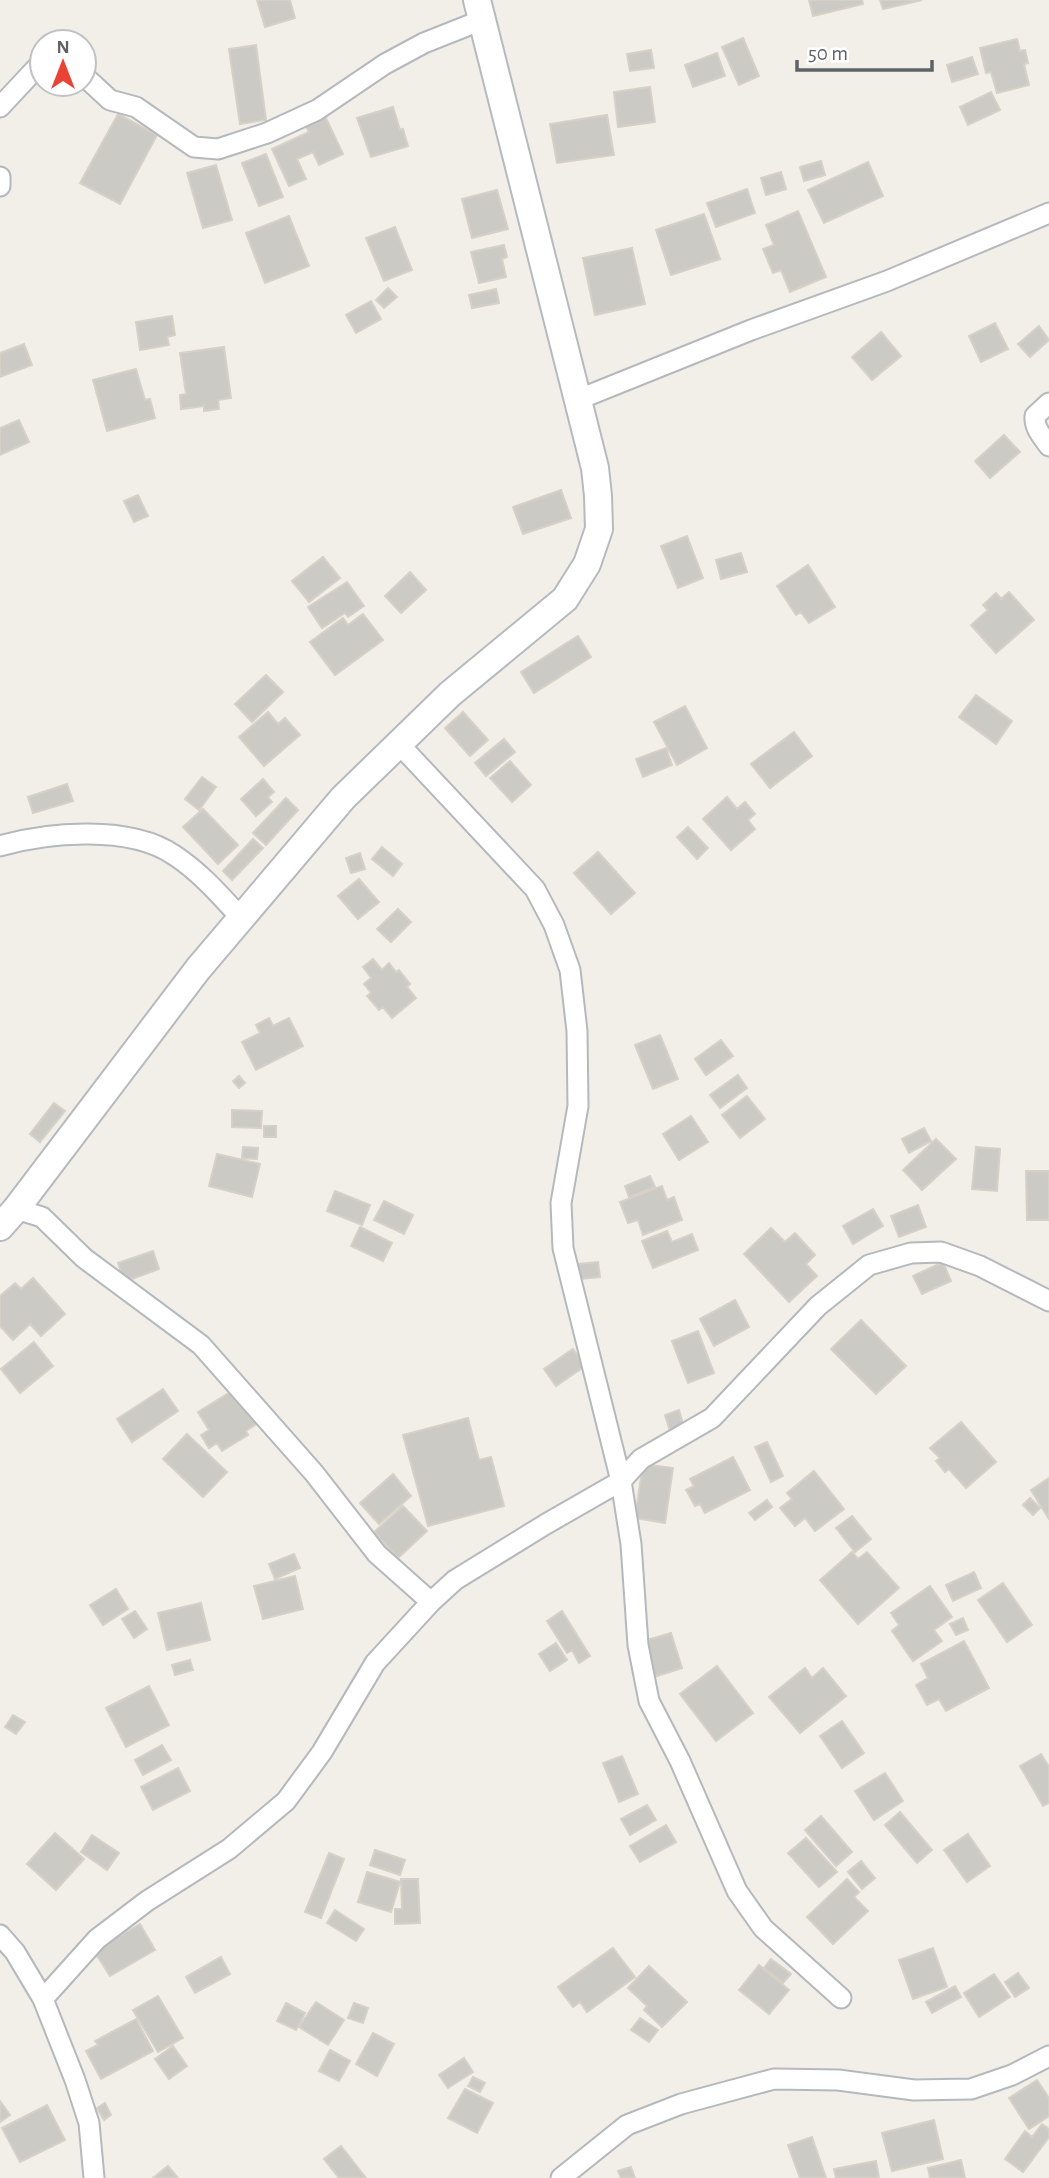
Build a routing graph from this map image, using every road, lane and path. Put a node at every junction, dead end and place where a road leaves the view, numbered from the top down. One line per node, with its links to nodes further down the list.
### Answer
1 (480, 10): 3 (street); 8 (main road)
2 (28, 77): 4 (street)
3 (98, 89)
4 (0, 107)
5 (0, 177): 6 (street)
6 (0, 186)
7 (1049, 214): 8 (street)
8 (577, 400): 11 (main road)
9 (1049, 403): 10 (street)
10 (1049, 446)
11 (399, 744): 13 (main road); 16 (street)
12 (0, 846): 13 (street)
13 (241, 918): 14 (main road)
14 (8, 1218): 17 (street)
15 (1049, 1301): 16 (street)
16 (621, 1481): 17 (street); 19 (street)
17 (431, 1602): 20 (street)
18 (0, 1935): 20 (street)
19 (841, 1998)
20 (43, 1999): 22 (street)
21 (1049, 2056): 23 (street)
22 (94, 2178)
23 (561, 2178)

